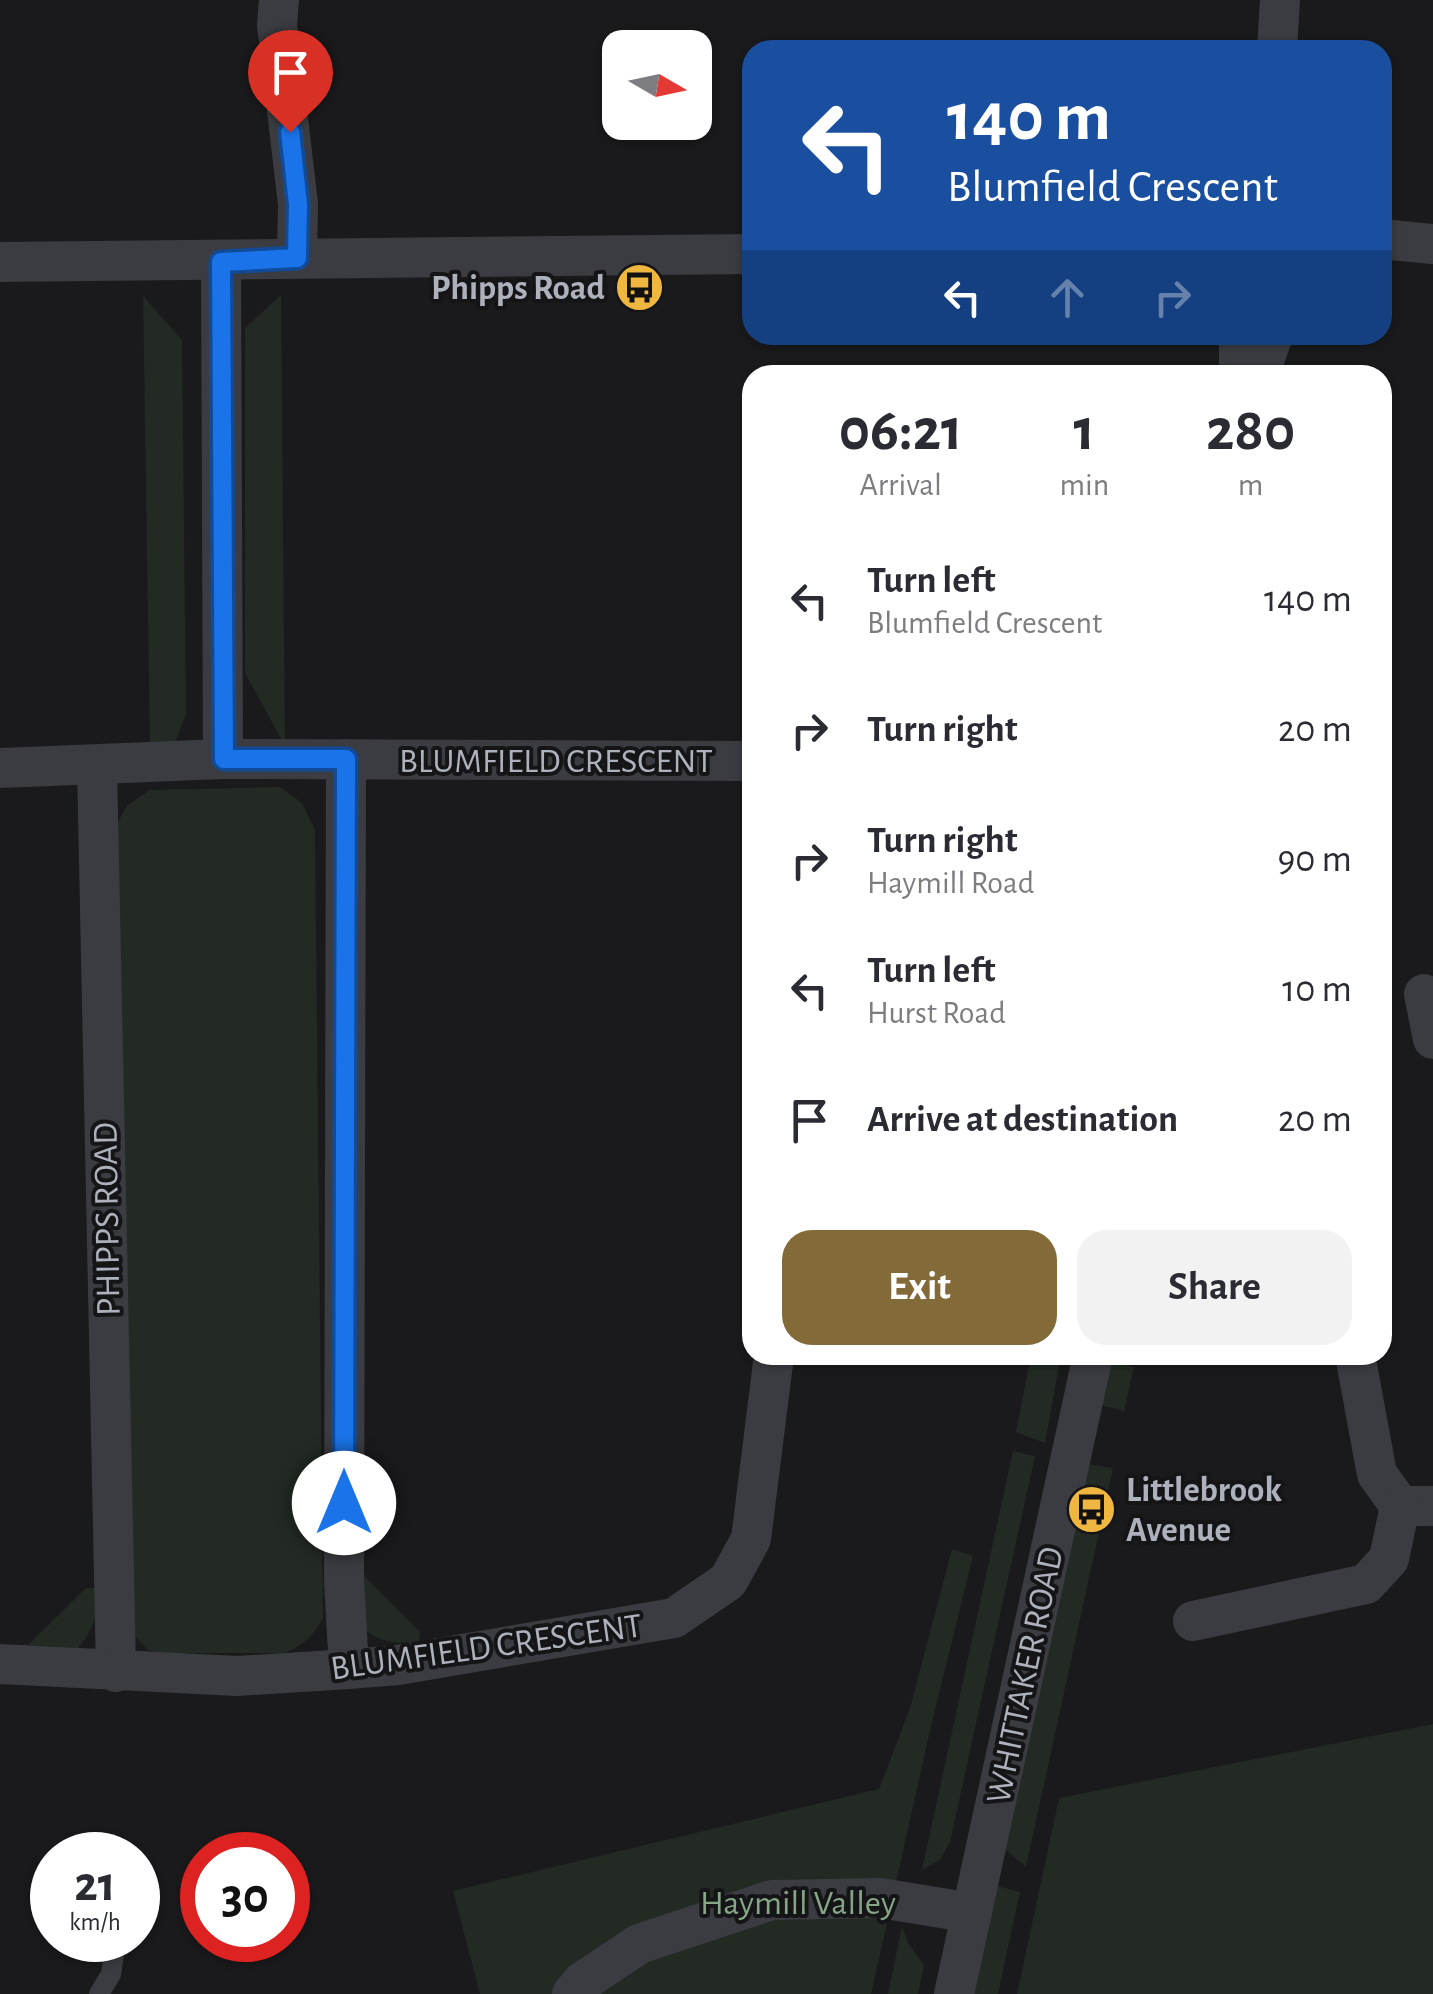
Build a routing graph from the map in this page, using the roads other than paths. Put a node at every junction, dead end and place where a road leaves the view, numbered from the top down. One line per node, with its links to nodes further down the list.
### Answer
1 (278, 0): 8 (street)
2 (1280, 0): 3 (street)
3 (1278, 40)
4 (1392, 240): 5 (street)
5 (1432, 244): 7 (street)
6 (742, 254): 8 (street)
7 (1392, 254)
8 (297, 258): 10 (street)
9 (0, 262): 10 (street)
10 (221, 262): 11 (street)
11 (224, 759): 12 (street, BLUMFIELD CRESCENT); 14 (street, BLUMFIELD CRESCENT)
12 (346, 759): 13 (street, BLUMFIELD CRESCENT); 24 (street)
13 (742, 761)
14 (97, 766): 15 (street, BLUMFIELD CRESCENT); 25 (street, PHIPPS ROAD)
15 (0, 768)
16 (1424, 994): 17 (street)
17 (1433, 1039)
18 (773, 1365): 24 (street, BLUMFIELD CRESCENT)
19 (1091, 1365): 26 (street, WHITTAKER ROAD)
20 (1357, 1365): 21 (street)
21 (1417, 1506): 22 (street)
22 (1193, 1622)
23 (0, 1664): 25 (street, BLUMFIELD CRESCENT)
24 (350, 1668): 25 (street, BLUMFIELD CRESCENT)
25 (116, 1672)
26 (972, 1913): 29 (street); 30 (street, WHITTAKER ROAD)
27 (113, 1962): 28 (lane)
28 (99, 1994)
29 (572, 1994)
30 (954, 1994)

